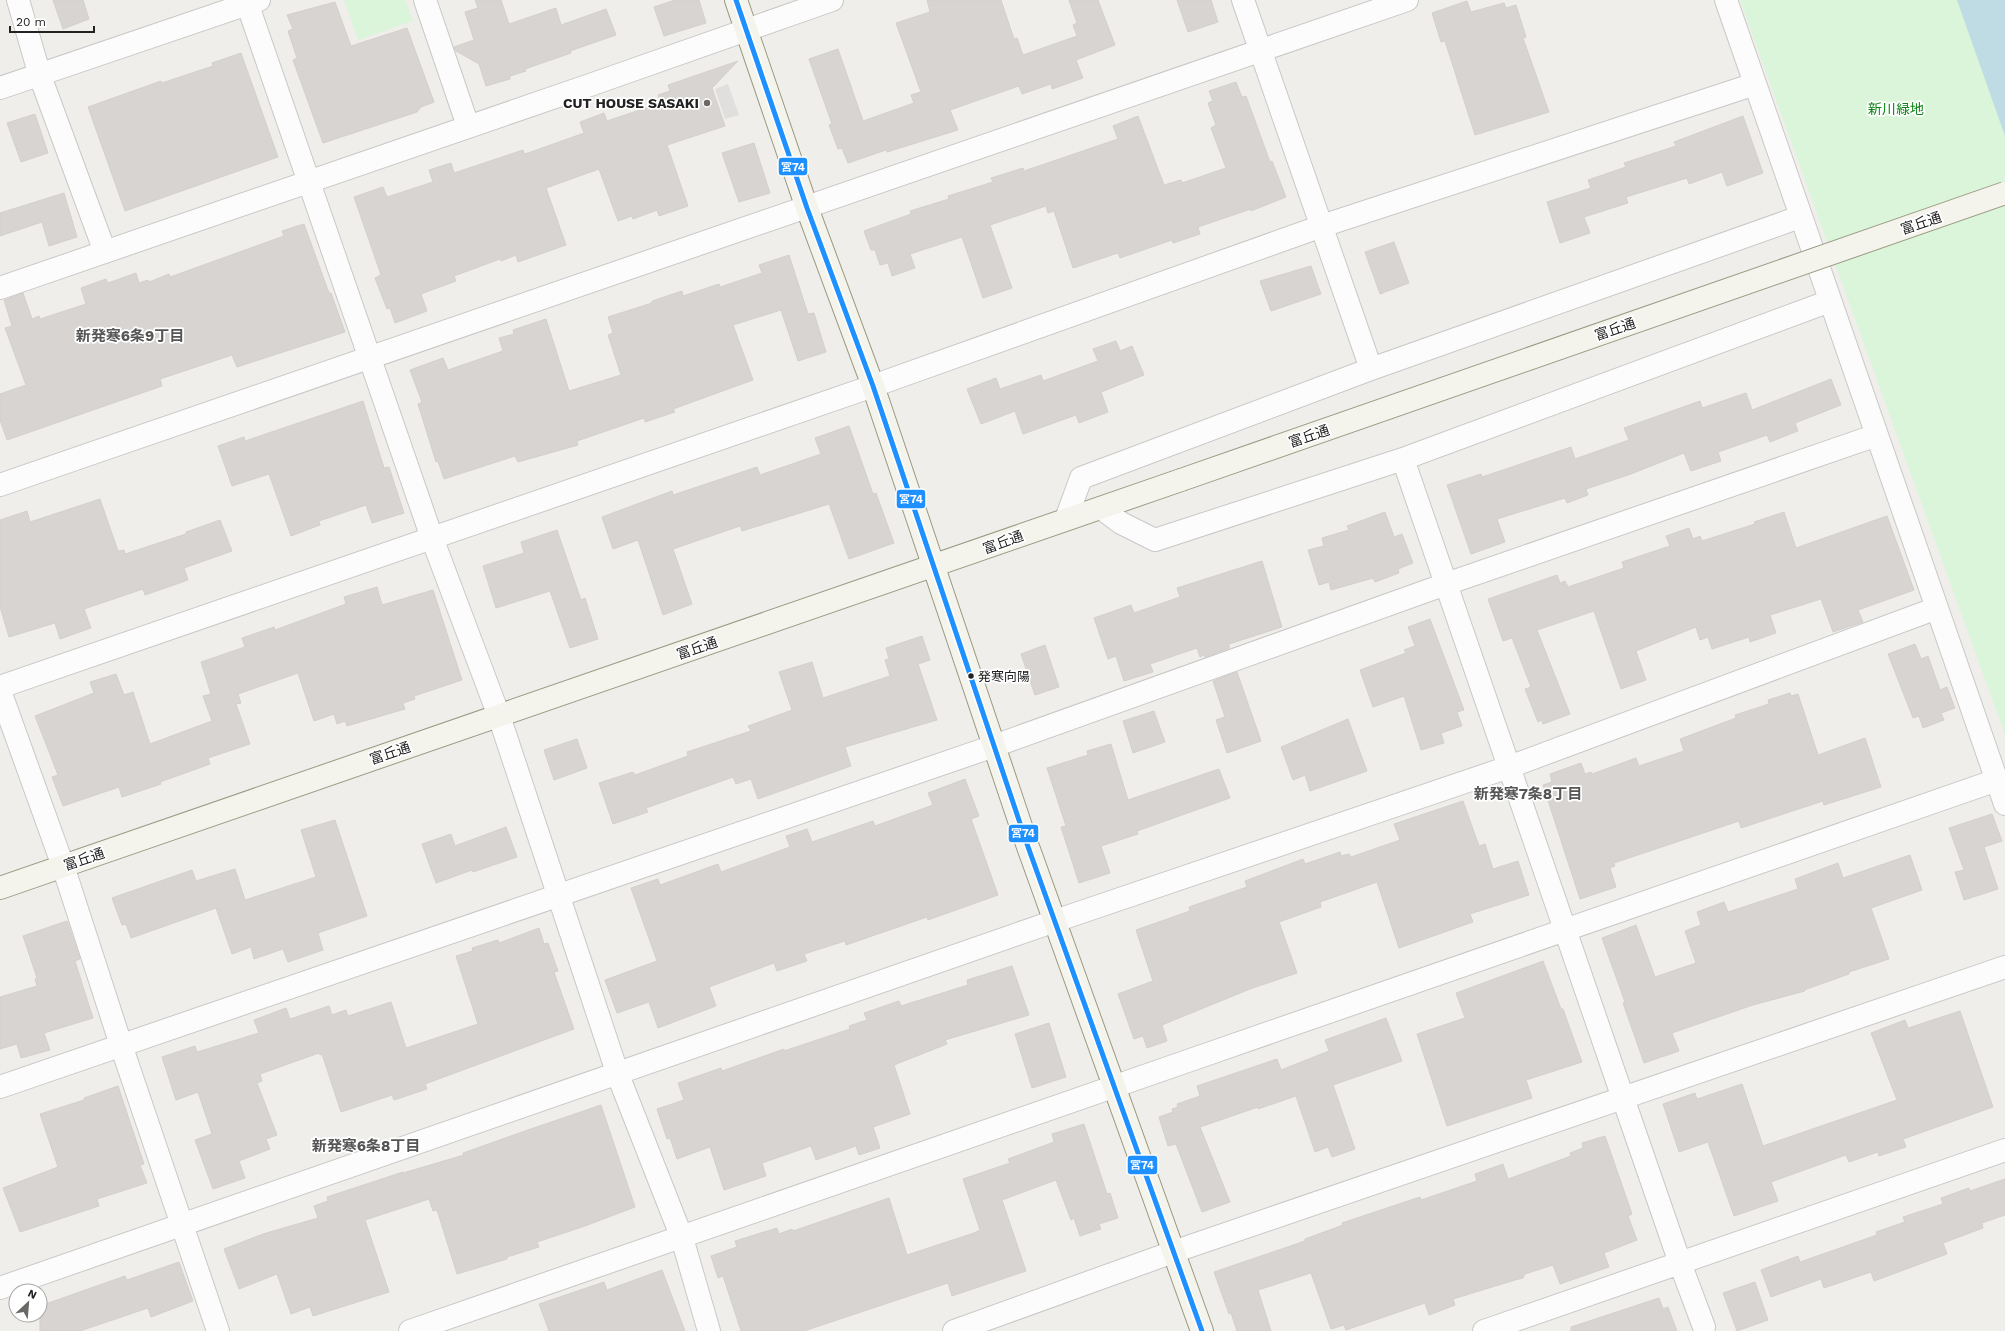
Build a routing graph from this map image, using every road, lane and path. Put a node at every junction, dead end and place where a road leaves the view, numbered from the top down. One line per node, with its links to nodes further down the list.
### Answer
1 (18, 0): 11 (street)
2 (425, 0): 14 (street)
3 (736, 0): 9 (street)
4 (832, 0): 9 (street)
5 (1243, 0): 10 (street)
6 (1407, 0): 10 (street)
7 (1726, 0): 12 (street)
8 (251, 1): 11 (street); 15 (street)
9 (746, 30): 14 (street); 17 (street)
10 (1260, 52): 17 (street); 19 (street)
11 (40, 76): 13 (street); 20 (street)
12 (1755, 84): 18 (street); 19 (street)
13 (0, 88)
14 (468, 126): 15 (street)
15 (308, 182): 20 (street); 23 (street)
16 (2005, 194): 29 (street, 富丘通, bridge)
17 (807, 208): 23 (street); 25 (street)
18 (1800, 217): 22 (street); 24 (street)
19 (1322, 226): 24 (street); 25 (street)
20 (105, 252): 21 (street)
21 (0, 288)
22 (1830, 301): 26 (street); 27 (street)
23 (370, 358): 28 (street); 31 (street)
24 (1371, 369): 30 (street)
25 (873, 386): 31 (street); 32 (street)
26 (1877, 435): 33 (street); 34 (street)
27 (1403, 459): 29 (street); 33 (street)
28 (0, 485)
29 (1100, 508): 30 (street, 富丘通)
30 (1066, 519): 32 (street, 富丘通)
31 (432, 538): 35 (street); 37 (street)
32 (934, 566): 37 (street, 富丘通); 38 (street)
33 (1446, 584): 38 (street); 39 (street)
34 (1937, 608): 39 (street); 40 (street)
35 (0, 687)
36 (0, 691): 42 (street)
37 (499, 716): 42 (street, 富丘通); 44 (street)
38 (994, 746): 44 (street); 45 (street)
39 (1509, 767): 45 (street); 46 (street)
40 (1997, 780): 41 (street); 46 (street)
41 (2005, 804)
42 (63, 866): 43 (street, 富丘通); 48 (street)
43 (0, 888)
44 (557, 894): 48 (street); 49 (street)
45 (1055, 921): 49 (street); 51 (street)
46 (1565, 929): 51 (street); 52 (street)
47 (2005, 967): 52 (street)
48 (121, 1045): 50 (street); 54 (street)
49 (618, 1075): 54 (street); 55 (street)
50 (0, 1087)
51 (1115, 1088): 55 (street); 56 (street)
52 (1623, 1098): 56 (street); 57 (street)
53 (2005, 1150): 57 (street)
54 (182, 1226): 58 (street); 60 (street)
55 (682, 1238): 61 (street); 62 (street)
56 (1173, 1252): 63 (street); 64 (street)
57 (1680, 1263): 59 (street); 65 (street)
58 (0, 1288)
59 (1704, 1327)
60 (218, 1331)
61 (410, 1331)
62 (709, 1331)
63 (954, 1331)
64 (1202, 1331)
65 (1484, 1331)

